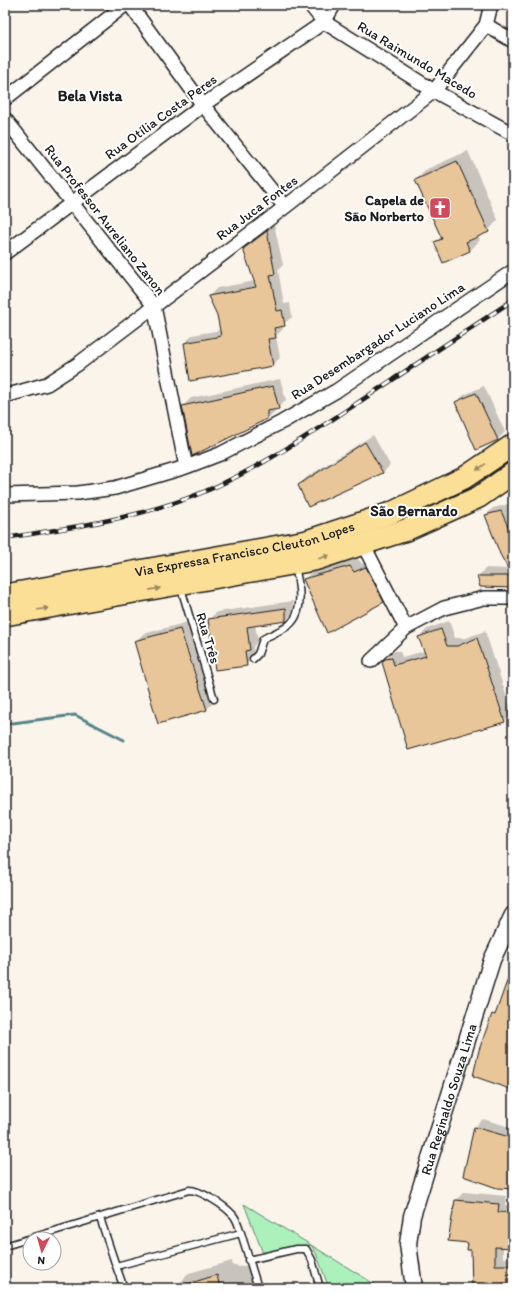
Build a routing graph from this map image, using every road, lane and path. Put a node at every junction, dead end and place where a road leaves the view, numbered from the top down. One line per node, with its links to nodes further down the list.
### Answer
1 (125, 5): 10 (street)
2 (130, 5): 11 (street)
3 (310, 5): 6 (street, Rua Raimundo Macedo)
4 (334, 5): 6 (street, Rua Otília Costa Peres)
5 (491, 5): 7 (street, Rua Juca Fontes)
6 (324, 22): 9 (street, Rua Raimundo Macedo); 11 (street, Rua Otília Costa Peres)
7 (486, 25): 8 (street); 9 (street, Rua Juca Fontes)
8 (513, 41)
9 (434, 91): 13 (street, Rua Raimundo Macedo); 15 (street, Rua Juca Fontes)
10 (5, 98)
11 (203, 105): 14 (street, Rua Otília Costa Peres); 15 (street)
12 (5, 119): 14 (street, Rua Professor Aureliano Zanon)
13 (513, 134)
14 (72, 203): 16 (street, Rua Otília Costa Peres); 18 (street, Rua Professor Aureliano Zanon)
15 (285, 207): 18 (street, Rua Juca Fontes)
16 (5, 254)
17 (513, 271): 21 (street, Rua Desembargador Luciano Lima)
18 (154, 306): 19 (street, Rua Juca Fontes); 21 (street, Rua Professor Aureliano Zanon)
19 (5, 396)
20 (513, 445): 27 (highway, Via Expressa Francisco Cleuton Lopes, one-way to 27)
21 (186, 467): 23 (street, Rua Desembargador Luciano Lima)
22 (513, 473): 24 (highway, Via Expressa Francisco Cleuton Lopes)
23 (5, 495)
24 (363, 544): 25 (highway, Via Expressa Francisco Cleuton Lopes, one-way to 24); 30 (street)
25 (294, 564): 26 (highway, Via Expressa Francisco Cleuton Lopes); 31 (lane)
26 (180, 584): 29 (highway, Via Expressa Francisco Cleuton Lopes, one-way to 26); 33 (lane, Rua Três)
27 (5, 595)
28 (513, 598): 30 (street)
29 (5, 615)
30 (406, 628): 32 (street)
31 (253, 659)
32 (371, 661)
33 (214, 699)
34 (513, 915): 43 (street, Rua Reginaldo Souza Lima)
35 (100, 1218): 36 (lane); 37 (lane); 39 (lane)
36 (241, 1232): 38 (lane); 39 (lane)
37 (5, 1246)
38 (248, 1260): 41 (lane); 42 (lane)
39 (116, 1266): 40 (lane)
40 (124, 1288)
41 (258, 1288)
42 (320, 1288)
43 (414, 1288)

